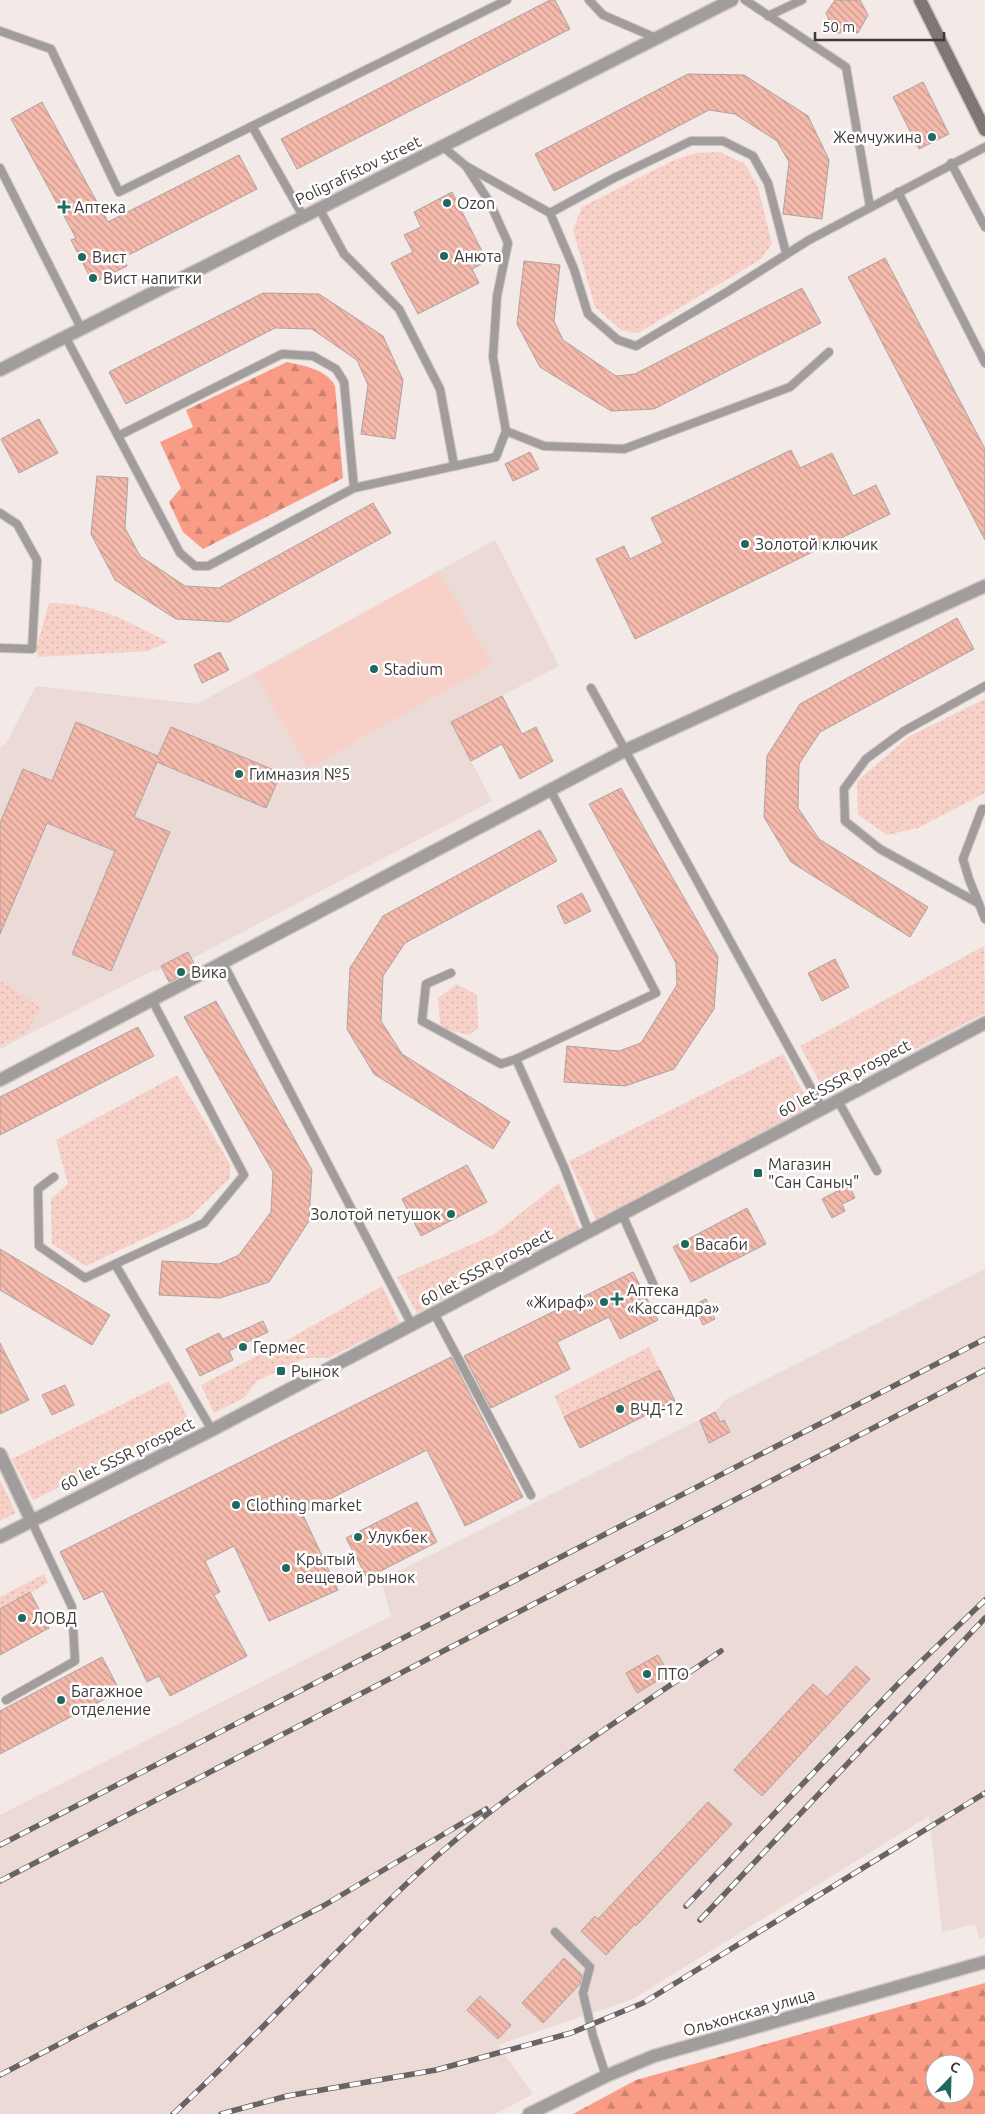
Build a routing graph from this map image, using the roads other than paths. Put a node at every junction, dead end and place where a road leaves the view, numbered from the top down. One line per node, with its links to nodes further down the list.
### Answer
1 (507, 0): 10 (lane)
2 (589, 0): 9 (lane)
3 (732, 0): 9 (street, Poligrafistov street)
4 (745, 0): 7 (lane)
5 (802, 0): 7 (lane)
6 (920, 0): 11 (main road)
7 (768, 16): 18 (lane)
8 (0, 31): 10 (lane)
9 (656, 38): 12 (street, Poligrafistov street)
10 (252, 126): 21 (lane)
11 (985, 130)
12 (442, 146): 15 (lane); 19 (street, Poligrafistov street)
13 (985, 147): 14 (lane)
14 (951, 163): 17 (lane); 22 (lane)
15 (466, 166): 20 (lane); 29 (lane)
16 (0, 168): 24 (lane)
17 (898, 192): 18 (lane); 27 (lane)
18 (870, 207): 23 (lane)
19 (319, 208): 21 (street, Poligrafistov street); 31 (lane)
20 (550, 213): 23 (lane); 23 (lane)
21 (303, 216): 24 (street, Poligrafistov street)
22 (985, 227)
23 (786, 253)
24 (80, 328): 25 (street, Poligrafistov street)
25 (65, 336): 28 (street, Poligrafistov street); 30 (lane)
26 (829, 352): 29 (lane)
27 (985, 364)
28 (0, 370)
29 (506, 431): 31 (lane)
30 (118, 436): 32 (lane); 32 (lane)
31 (454, 465): 32 (lane)
32 (354, 488)
33 (0, 513): 35 (lane)
34 (984, 589): 38 (street)
35 (0, 648)
36 (985, 686): 41 (lane)
37 (592, 688): 38 (lane)
38 (626, 750): 39 (street); 50 (lane)
39 (551, 791): 43 (street); 47 (lane)
40 (985, 809): 41 (lane)
41 (978, 903): 42 (lane)
42 (985, 919)
43 (223, 962): 45 (street); 58 (lane)
44 (451, 973): 47 (lane)
45 (152, 1000): 48 (street); 55 (lane)
46 (985, 1022): 49 (street, 60 let SSSR prospect)
47 (516, 1059): 54 (lane)
48 (0, 1080)
49 (837, 1099): 50 (street, 60 let SSSR prospect); 51 (lane)
50 (822, 1108): 53 (street, 60 let SSSR prospect)
51 (877, 1171)
52 (54, 1178): 55 (lane)
53 (622, 1214): 54 (street, 60 let SSSR prospect); 56 (lane)
54 (589, 1232): 57 (street, 60 let SSSR prospect)
55 (116, 1264): 59 (lane)
56 (655, 1288)
57 (434, 1313): 58 (street, 60 let SSSR prospect); 61 (lane)
58 (412, 1325): 59 (street, 60 let SSSR prospect)
59 (212, 1430): 62 (street, 60 let SSSR prospect)
60 (0, 1454): 62 (street)
61 (531, 1495)
62 (31, 1520): 63 (street, 60 let SSSR prospect); 64 (lane)
63 (0, 1537)
64 (6, 1700)
65 (555, 1932): 67 (lane)
66 (985, 1962): 67 (street, Ольхонская улица)
67 (606, 2076): 68 (street, Ольхонская улица)
68 (529, 2114)

